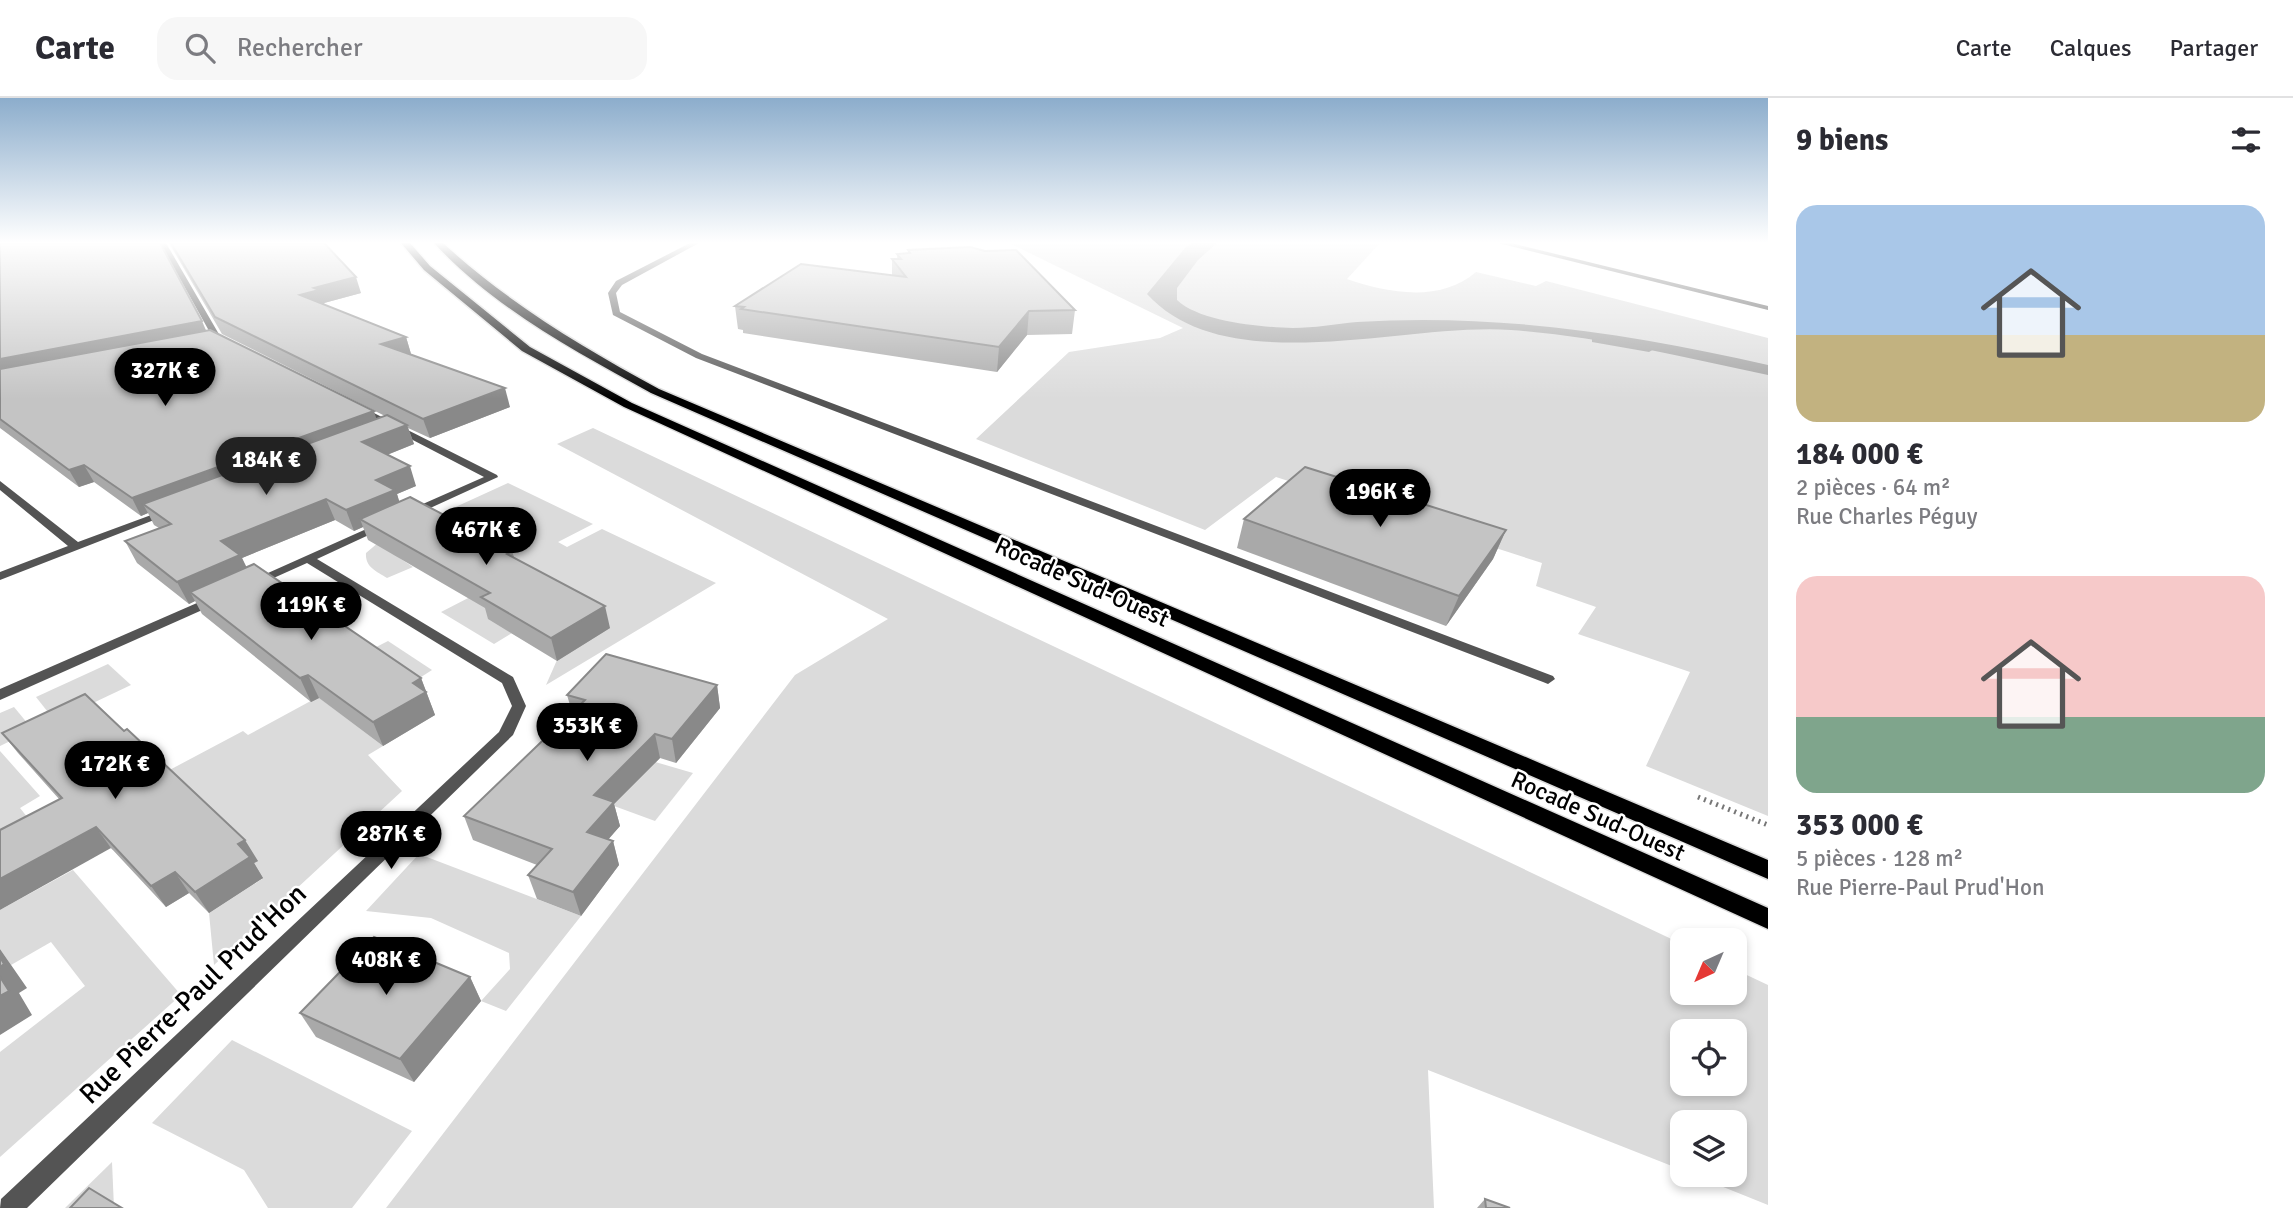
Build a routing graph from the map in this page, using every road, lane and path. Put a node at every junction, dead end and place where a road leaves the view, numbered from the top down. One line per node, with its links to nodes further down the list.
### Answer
1 (192, 295): 7 (street)
2 (459, 295): 21 (main road, Rocade Sud-Ouest)
3 (500, 295): 20 (main road, Rocade Sud-Ouest)
4 (612, 295): 18 (street)
5 (1714, 295): 6 (street)
6 (1768, 308)
7 (217, 338): 8 (street); 9 (street)
8 (204, 341)
9 (241, 350)
10 (347, 403): 11 (street)
11 (394, 426): 12 (street); 16 (street)
12 (382, 431)
13 (0, 484): 15 (street)
14 (178, 508): 15 (street)
15 (76, 547): 17 (street)
16 (307, 558): 19 (street); 22 (street, Rue Pierre-Paul Prud'Hon)
17 (0, 576)
18 (1548, 679)
19 (0, 695)
20 (1768, 870)
21 (1768, 919)
22 (9, 1208)

